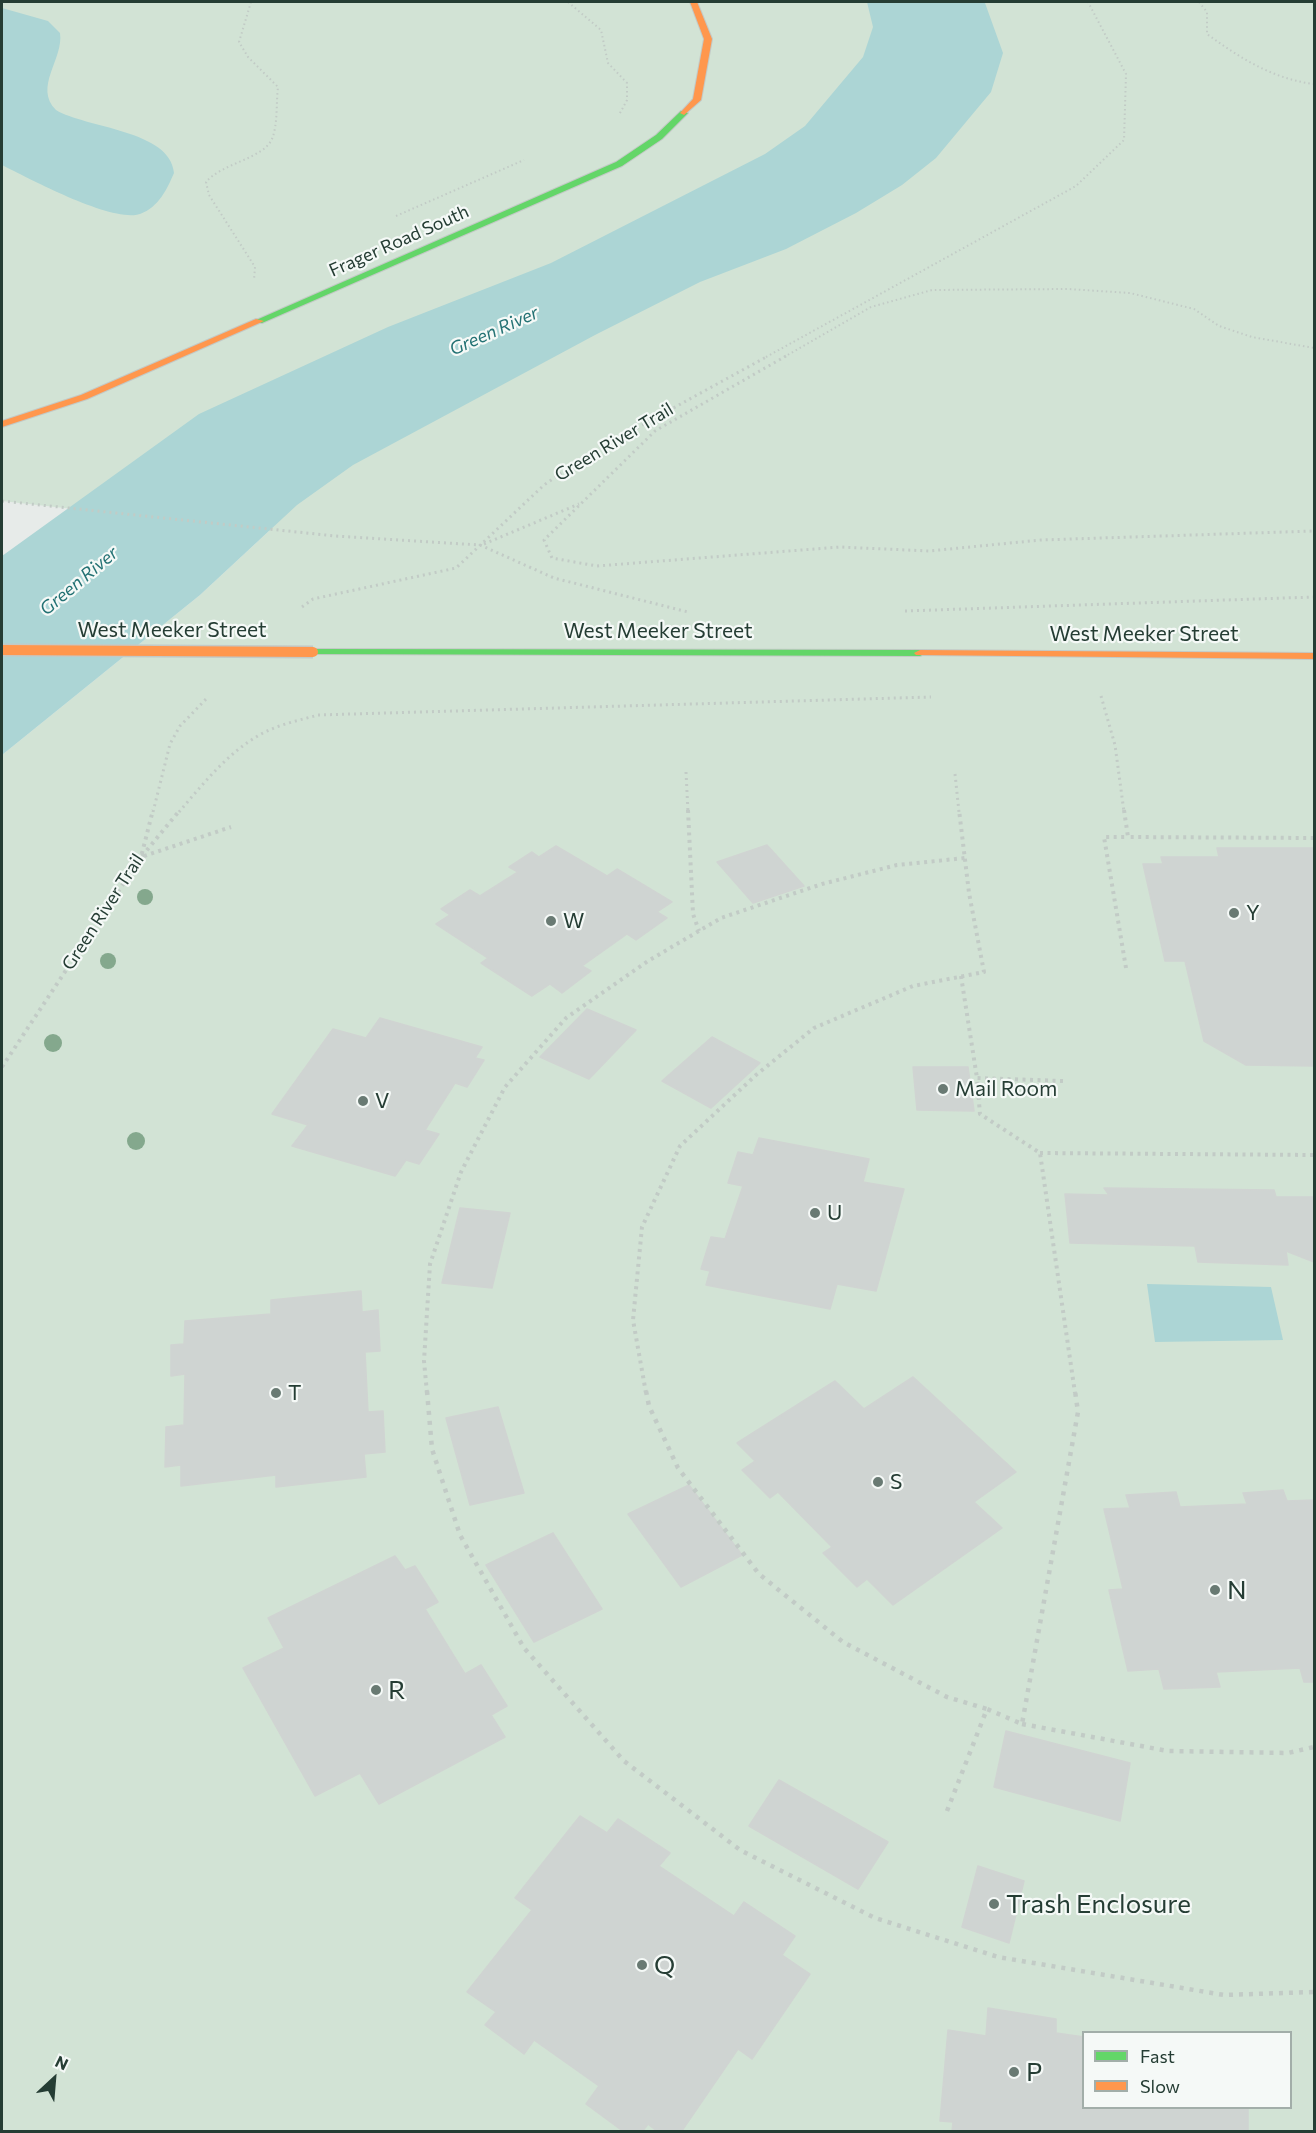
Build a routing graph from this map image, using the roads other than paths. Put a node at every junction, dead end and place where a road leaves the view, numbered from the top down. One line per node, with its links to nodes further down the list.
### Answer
1 (693, 2): 2 (street, Frager Road South)
2 (2, 424)
3 (2, 650): 4 (street, West Meeker Street, bridge)
4 (1314, 656)

